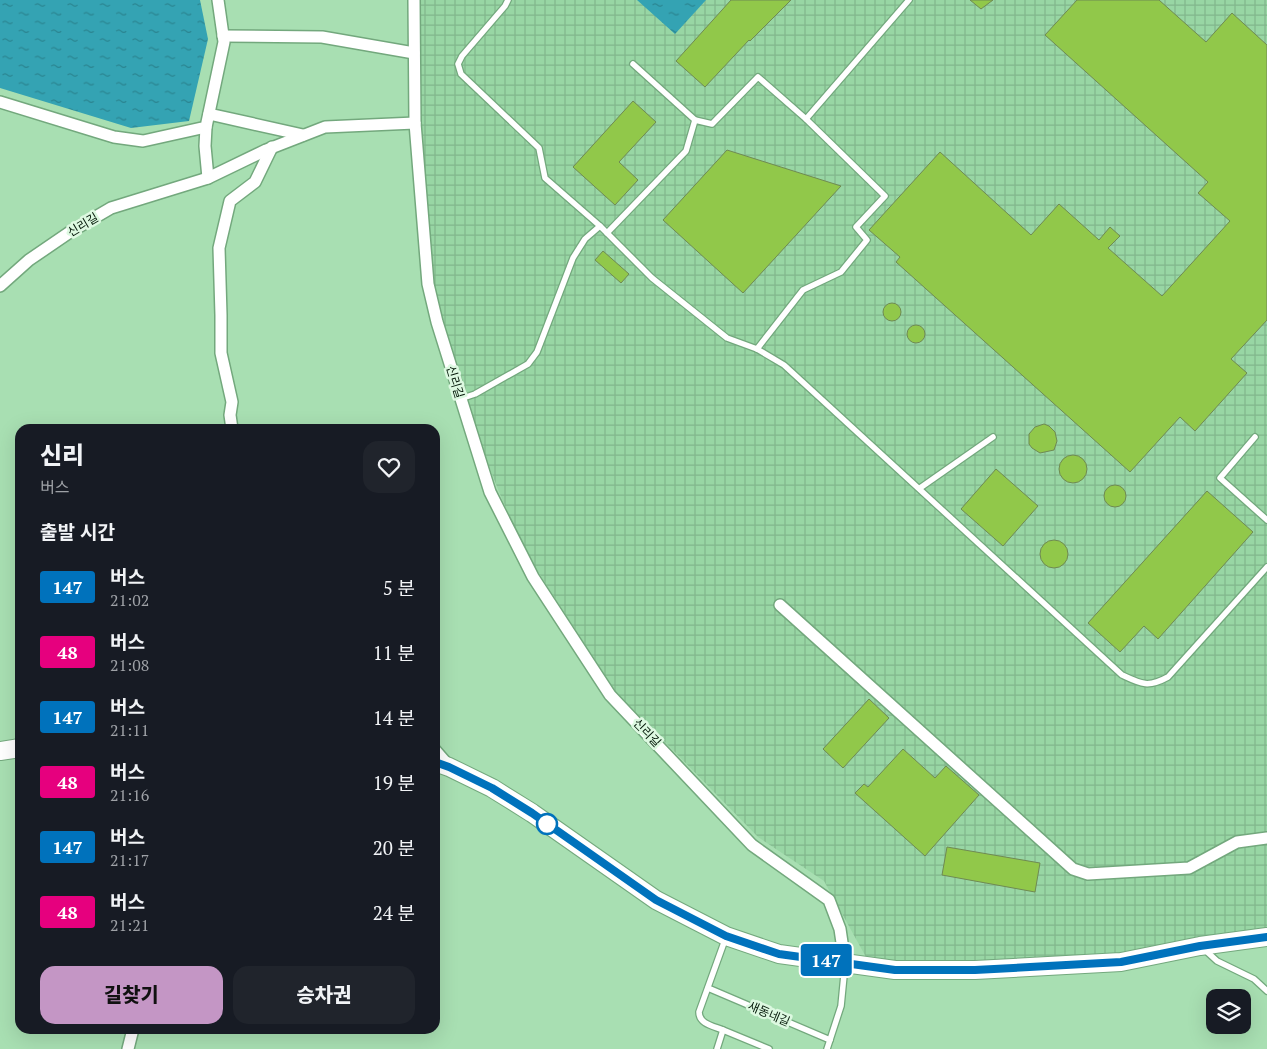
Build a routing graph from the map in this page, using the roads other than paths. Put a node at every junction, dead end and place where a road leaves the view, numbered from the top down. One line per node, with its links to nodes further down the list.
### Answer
1 (414, 0): 6 (street)
2 (508, 0): 17 (lane)
3 (909, 0): 10 (lane)
4 (222, 1): 5 (street)
5 (223, 36): 6 (street); 9 (street)
6 (414, 52): 12 (street)
7 (633, 64): 11 (lane)
8 (0, 102): 13 (street)
9 (209, 114): 13 (street); 14 (street)
10 (806, 119): 11 (lane); 20 (lane)
11 (695, 120): 18 (lane)
12 (415, 123): 14 (street, 신리길); 21 (street, 신리길)
13 (206, 127): 16 (street)
14 (303, 135): 15 (street, 신리길)
15 (272, 147): 16 (street, 신리길); 22 (street)
16 (208, 178): 19 (street, 신리길)
17 (600, 226): 18 (lane); 21 (lane)
18 (607, 233): 20 (lane)
19 (0, 286)
20 (757, 349): 25 (lane)
21 (460, 399): 36 (street, 신리길)
22 (231, 424)
23 (993, 437): 25 (lane)
24 (1255, 437): 26 (lane)
25 (920, 488): 27 (lane)
26 (1267, 520)
27 (1267, 567)
28 (780, 605): 32 (street)
29 (15, 749): 30 (main road)
30 (0, 751)
31 (442, 764): 33 (main road)
32 (1267, 838)
33 (726, 936): 36 (main road); 37 (lane)
34 (1267, 937): 35 (main road)
35 (1200, 946): 36 (main road); 38 (lane)
36 (845, 963): 41 (lane)
37 (708, 988): 39 (lane); 41 (lane, 새동네길)
38 (1267, 991)
39 (723, 1030): 43 (lane); 44 (lane)
40 (132, 1034): 42 (street)
41 (830, 1040): 45 (lane)
42 (128, 1049)
43 (717, 1049)
44 (769, 1049)
45 (827, 1049)

